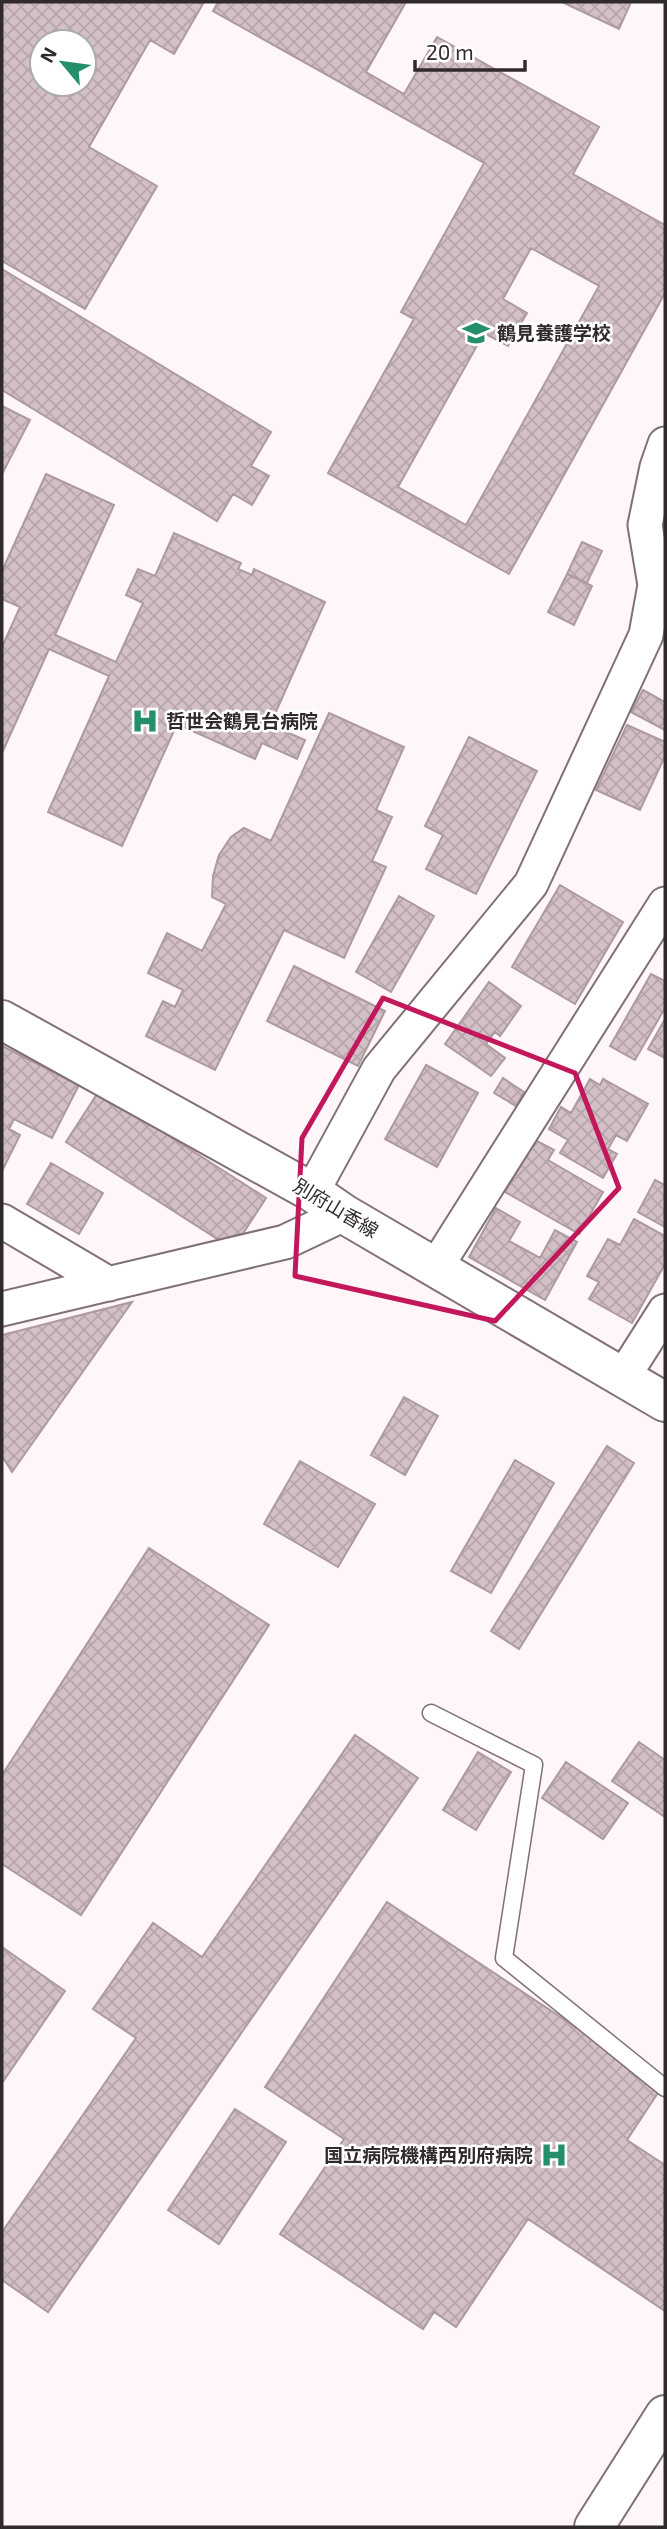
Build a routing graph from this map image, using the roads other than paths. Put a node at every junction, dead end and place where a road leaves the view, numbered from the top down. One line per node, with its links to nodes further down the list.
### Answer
1 (665, 444): 5 (street)
2 (665, 904): 3 (street)
3 (655, 944): 8 (street)
4 (2, 1020): 5 (main road, 別府山香線)
5 (312, 1192): 6 (main road, 別府山香線)
6 (344, 1214): 8 (main road, 別府山香線); 9 (street)
7 (2, 1221): 9 (street)
8 (436, 1268): 12 (main road, 別府山香線)
9 (109, 1284): 10 (street)
10 (2, 1310)
11 (665, 1311): 12 (street)
12 (623, 1377): 13 (main road, 別府山香線)
13 (665, 1402)
14 (431, 1713): 15 (lane)
15 (665, 2088)
16 (665, 2415): 17 (main road)
17 (594, 2527)

